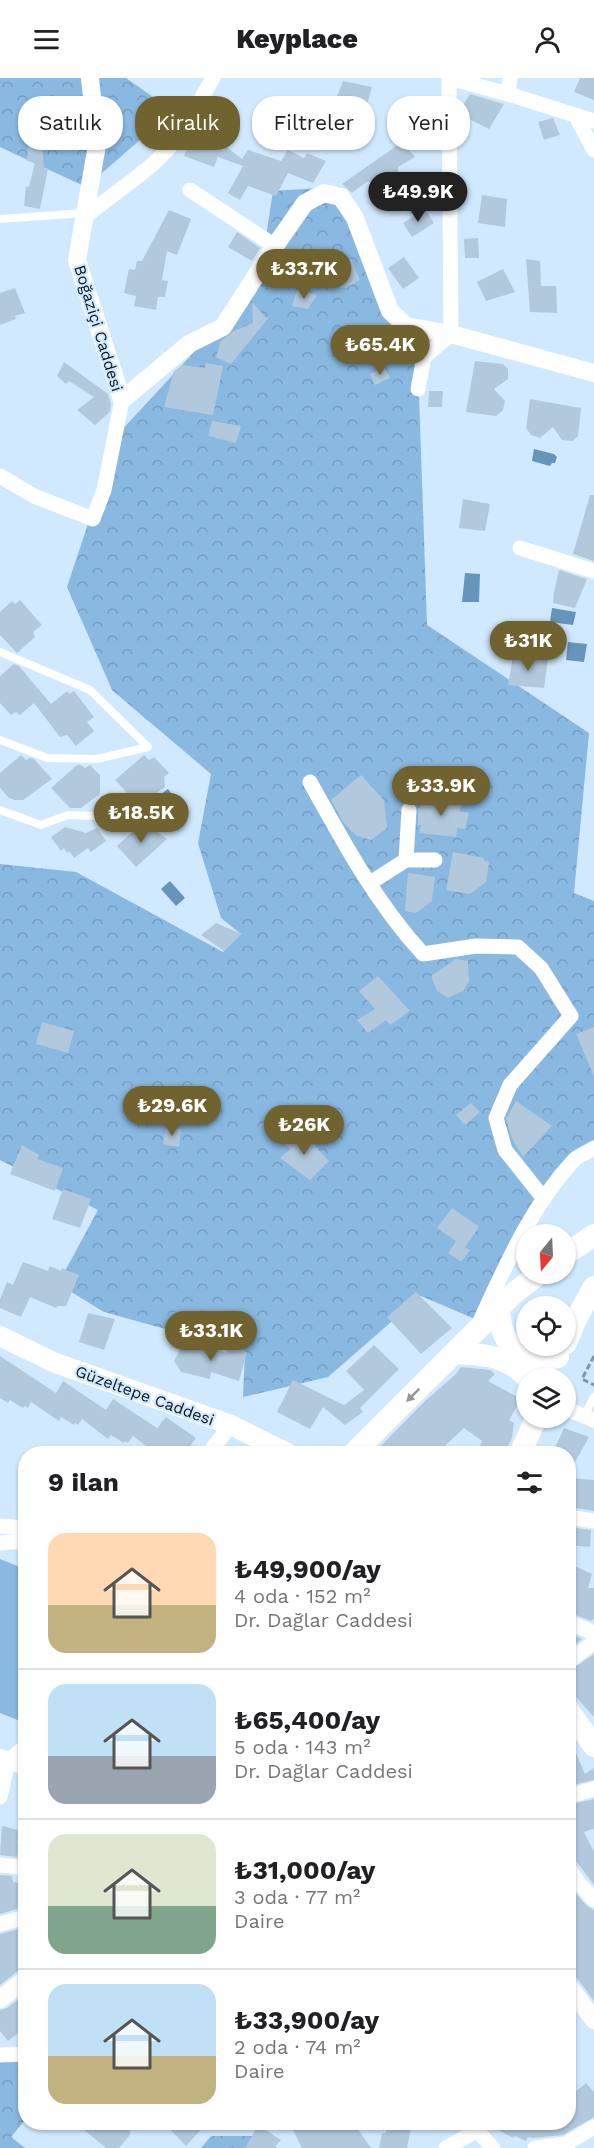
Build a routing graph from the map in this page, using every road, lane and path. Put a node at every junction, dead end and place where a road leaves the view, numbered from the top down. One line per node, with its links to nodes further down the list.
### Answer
1 (90, 78): 10 (street, Boğaziçi Caddesi)
2 (213, 78): 10 (street)
3 (449, 78): 5 (street); 13 (street)
4 (510, 78): 5 (street)
5 (508, 94): 6 (street)
6 (575, 116): 7 (street); 8 (street)
7 (594, 121)
8 (594, 150)
9 (190, 190): 12 (street)
10 (85, 215): 11 (lane); 16 (street, Boğaziçi Caddesi)
11 (0, 219)
12 (275, 246): 13 (street); 16 (street)
13 (450, 334): 14 (street); 15 (street)
14 (594, 373)
15 (418, 389)
16 (122, 399): 17 (street)
17 (0, 476)
18 (520, 548): 19 (street)
19 (594, 571)
20 (0, 652): 21 (lane)
21 (0, 740)
22 (310, 782): 28 (street)
23 (0, 810): 25 (lane)
24 (409, 810): 26 (street)
25 (160, 818)
26 (406, 860): 27 (street); 28 (street)
27 (435, 860)
28 (370, 884): 30 (street)
29 (594, 1148): 30 (street)
30 (544, 1199): 38 (street)
31 (594, 1235): 32 (main road)
32 (576, 1247)
33 (525, 1284): 35 (main road)
34 (594, 1287): 36 (main road)
35 (499, 1309): 38 (main road); 40 (main road)
36 (585, 1313): 37 (main road)
37 (576, 1327)
38 (476, 1331): 41 (main road)
39 (0, 1336): 49 (main road, Güzeltepe Caddesi)
40 (516, 1350)
41 (454, 1353): 45 (main road); 53 (main road, one-way to 53)
42 (525, 1356): 43 (main road)
43 (546, 1356)
44 (594, 1356): 46 (path)
45 (518, 1368)
46 (594, 1386)
47 (594, 1397): 48 (lane)
48 (589, 1418)
49 (231, 1425): 51 (street); 52 (main road, Güzeltepe Caddesi)
50 (532, 1428): 54 (main road)
51 (214, 1446)
52 (273, 1446)
53 (361, 1446)
54 (524, 1446)
55 (576, 1518): 56 (street)
56 (594, 1521)
57 (0, 1527): 58 (street)
58 (18, 1528)
59 (18, 1542): 60 (street)
60 (0, 1543)
61 (576, 1625): 62 (street)
62 (594, 1633)
63 (594, 1642): 64 (street)
64 (576, 1656)
65 (576, 1721): 66 (main road)
66 (594, 1746)
67 (11, 1762): 70 (street)
68 (594, 1789): 69 (street)
69 (576, 1795)
70 (0, 1797)
71 (0, 1865): 72 (street)
72 (18, 1867)
73 (576, 1888): 74 (street)
74 (594, 1900)
75 (18, 1919): 76 (street)
76 (0, 1924)
77 (18, 1985): 79 (street)
78 (576, 1996): 80 (street)
79 (0, 1999)
80 (594, 2020)
81 (18, 2054): 82 (street)
82 (0, 2055)
83 (594, 2127): 88 (street)
84 (469, 2130): 86 (street)
85 (476, 2130): 87 (street)
86 (446, 2148)
87 (493, 2148)
88 (535, 2148)

